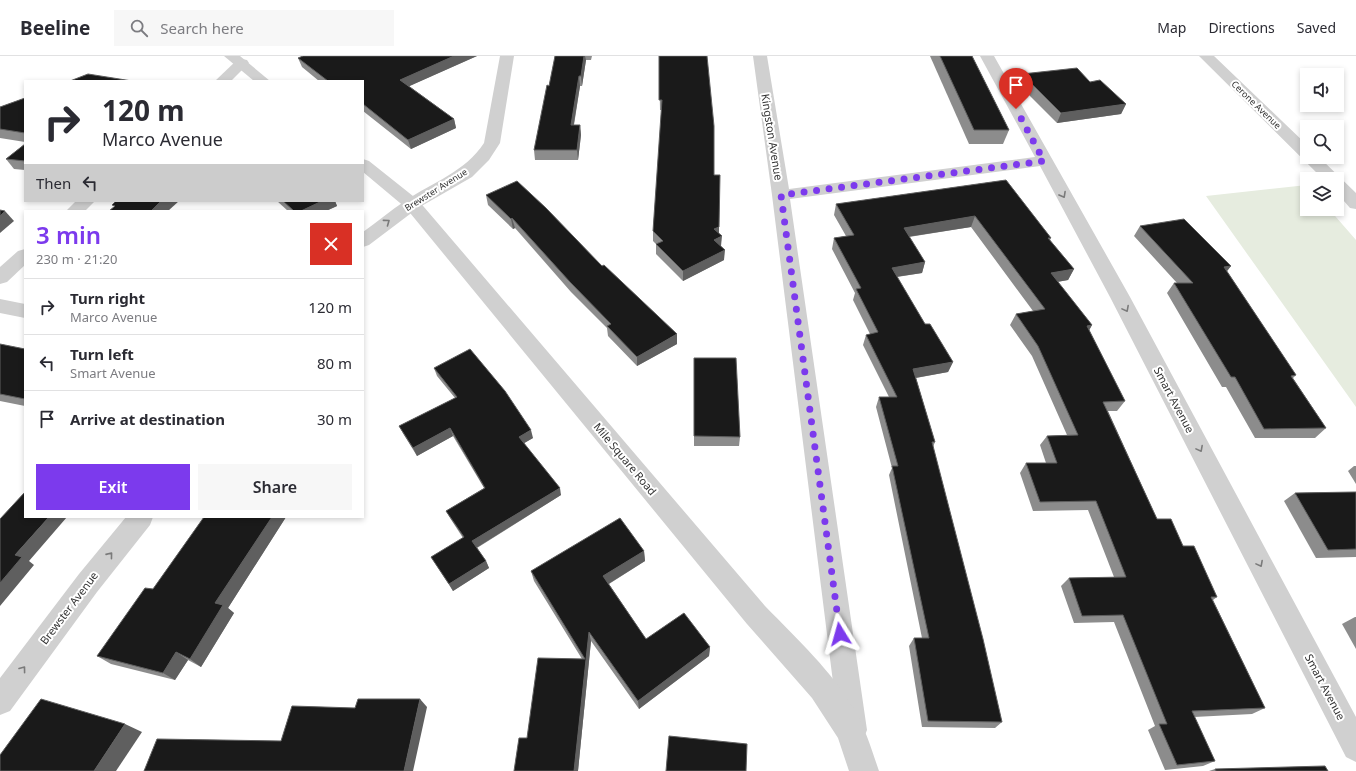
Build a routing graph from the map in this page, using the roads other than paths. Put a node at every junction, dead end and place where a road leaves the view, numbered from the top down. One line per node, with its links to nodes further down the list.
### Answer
1 (507, 56): 16 (street, Brewster Avenue)
2 (760, 56): 14 (street, Kingston Avenue)
3 (987, 56): 9 (street, Smart Avenue)
4 (1206, 56): 8 (street, Cerone Avenue)
5 (236, 60): 6 (street); 7 (street)
6 (223, 80)
7 (262, 80)
8 (1300, 147)
9 (1044, 161): 14 (street); 27 (street, Smart Avenue, one-way to 27)
10 (1317, 164): 12 (street)
11 (364, 165): 16 (street, Mile Square Road)
12 (1326, 172)
13 (1344, 191): 17 (street)
14 (781, 195): 26 (street, Kingston Avenue)
15 (85, 202): 18 (street)
16 (412, 204): 19 (street, Brewster Avenue, one-way to 16); 26 (street, Mile Square Road)
17 (1356, 204)
18 (76, 210)
19 (364, 240)
20 (24, 256): 21 (street)
21 (0, 278)
22 (0, 306): 23 (street)
23 (24, 311)
24 (140, 518): 25 (street, Brewster Avenue, one-way to 24)
25 (0, 701)
26 (854, 741): 28 (street, Mile Square Road)
27 (1356, 747)
28 (864, 771)

